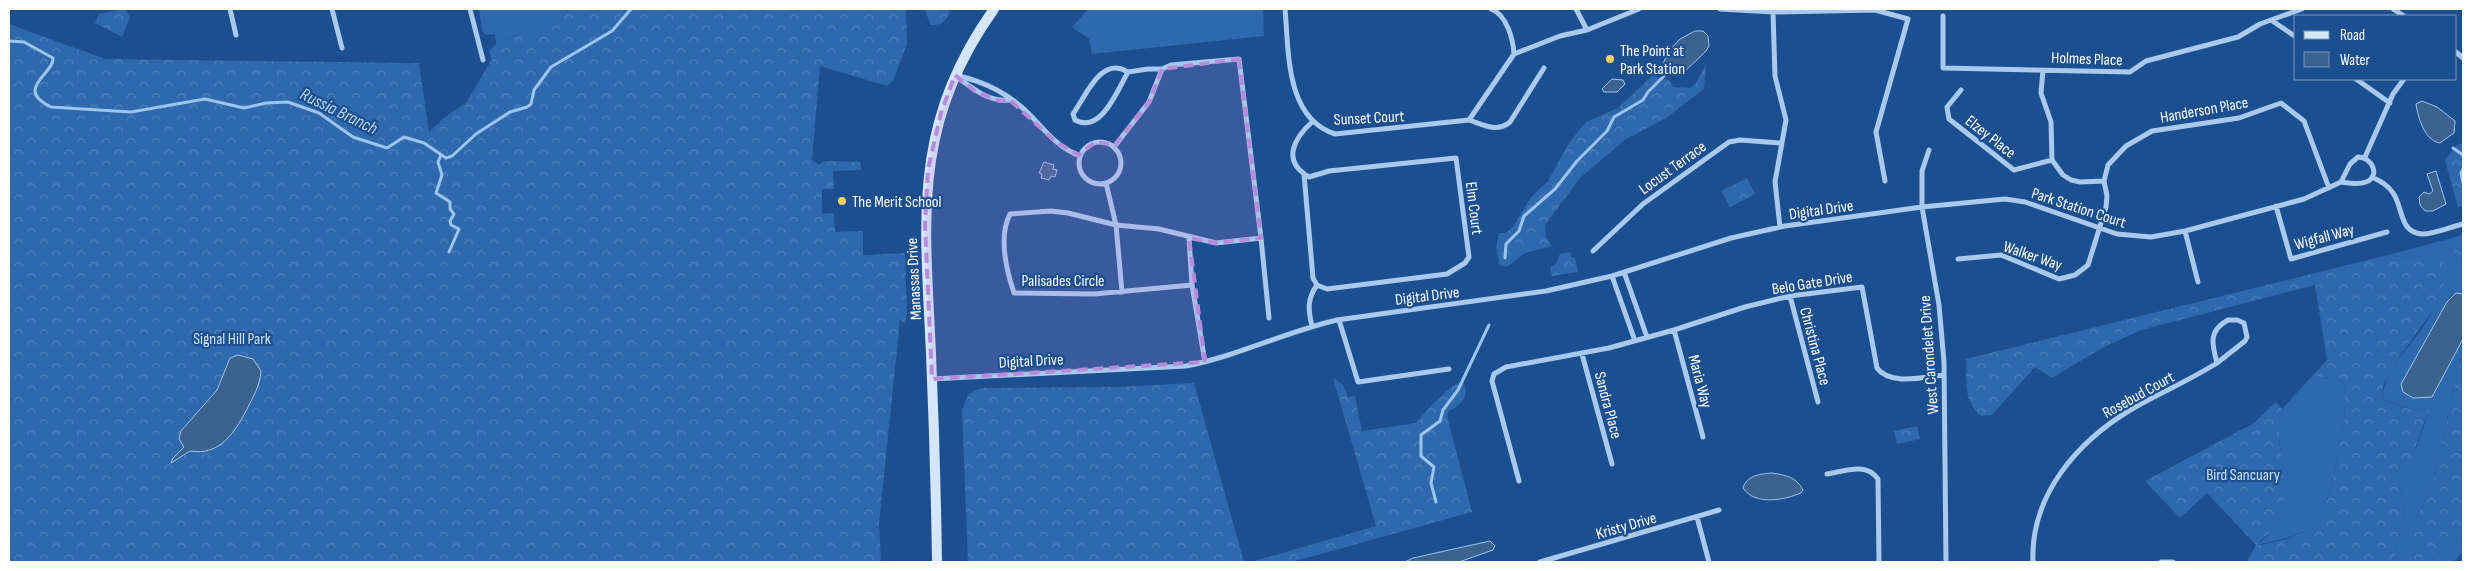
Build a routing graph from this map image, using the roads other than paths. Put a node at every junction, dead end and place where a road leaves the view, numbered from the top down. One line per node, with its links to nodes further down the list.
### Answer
1 (230, 9): 15 (street)
2 (332, 9): 17 (street)
3 (470, 9): 19 (street)
4 (994, 9): 24 (main road, Manassas Drive)
5 (1285, 9): 31 (street, Sunset Court)
6 (1491, 9): 18 (street)
7 (1576, 9): 14 (street)
8 (1640, 9): 14 (street)
9 (1720, 9): 11 (street)
10 (2302, 9): 13 (street, Holmes Place)
11 (1773, 12): 32 (street); 40 (street)
12 (1943, 16): 22 (street, Holmes Place)
13 (2271, 20): 16 (street); 22 (street, Holmes Place)
14 (1587, 30): 18 (street)
15 (236, 35)
16 (2294, 36)
17 (342, 48)
18 (1514, 54): 30 (street)
19 (483, 60)
20 (1544, 68): 30 (street)
21 (1162, 69): 23 (street); 33 (street); 54 (street)
22 (2042, 70): 37 (street)
23 (1128, 72): 23 (street)
24 (955, 75): 28 (street); 28 (street); 75 (main road, Manassas Drive)
25 (2357, 80): 29 (street)
26 (2403, 80): 29 (street)
27 (1961, 90): 37 (street, Elzey Place)
28 (1010, 100): 35 (street)
29 (2390, 103): 36 (street)
30 (1469, 120): 31 (street, Sunset Court)
31 (1314, 121): 38 (street)
32 (1781, 143): 49 (street); 55 (street, Locust Terrace)
33 (1114, 147): 35 (street); 43 (street)
34 (1929, 150): 45 (street, West Carondelet Drive)
35 (1080, 156): 43 (street)
36 (2365, 158): 39 (street); 42 (street)
37 (2052, 160): 41 (street)
38 (1304, 174): 61 (street); 61 (street, Elm Court)
39 (2372, 177): 42 (street, Park Station Court); 47 (street)
40 (1886, 181)
41 (2104, 181): 44 (street, Handerson Place); 50 (street, Handerson Place)
42 (2341, 182): 44 (street, Park Station Court)
43 (1106, 183): 48 (street, Palisades Circle)
44 (2329, 188): 46 (street, Park Station Court)
45 (1922, 206): 49 (street, Digital Drive); 50 (street, Park Station Court); 74 (street, West Carondelet Drive)
46 (2276, 206): 51 (street, Park Station Court); 52 (street, Wigfall Way)
47 (2463, 224)
48 (1116, 225): 53 (street, Palisades Circle); 62 (street, Palisades Circle); 62 (street, Palisades Circle)
49 (1780, 228): 57 (street, Digital Drive)
50 (2100, 229): 51 (street, Park Station Court); 56 (street, Walker Way)
51 (2185, 231): 59 (street)
52 (2387, 232)
53 (1189, 238): 54 (street, Palisades Circle); 60 (street)
54 (1261, 238): 64 (street)
55 (1592, 251)
56 (1958, 259)
57 (1624, 272): 58 (street, Digital Drive); 68 (street)
58 (1612, 276): 65 (street, Digital Drive); 69 (street)
59 (2198, 282)
60 (1192, 285): 62 (street, Palisades Circle); 71 (street)
61 (1317, 285): 66 (street)
62 (1122, 292)
63 (1790, 296): 67 (street, Belo Gate Drive); 74 (street, Belo Gate Drive); 76 (street, Christina Place)
64 (1269, 318)
65 (1339, 320): 66 (street, Digital Drive); 73 (street)
66 (1312, 326): 71 (street, Digital Drive)
67 (1674, 330): 68 (street, Belo Gate Drive); 77 (street, Maria Way)
68 (1647, 337): 69 (street, Belo Gate Drive)
69 (1635, 341): 70 (street, Belo Gate Drive)
70 (1582, 354): 78 (street, Sandra Place); 80 (street, Belo Gate Drive)
71 (1205, 362): 75 (street, Digital Drive)
72 (2217, 363): 72 (street, Rosebud Court); 89 (street, Rosebud Court)
73 (1449, 369)
74 (1944, 375): 88 (street, West Carondelet Drive)
75 (932, 379): 83 (main road, Manassas Drive)
76 (1818, 402)
77 (1703, 437)
78 (1612, 464)
79 (1827, 474): 87 (street)
80 (1519, 481)
81 (1719, 510): 82 (street, Kristy Drive)
82 (1697, 517): 85 (street, Kristy Drive); 86 (street)
83 (937, 558): 84 (street)
84 (943, 562)
85 (1540, 562)
86 (1709, 562)
87 (1879, 562)
88 (1946, 562)
89 (2033, 562)
90 (2161, 562): 91 (street)
91 (2174, 562)

